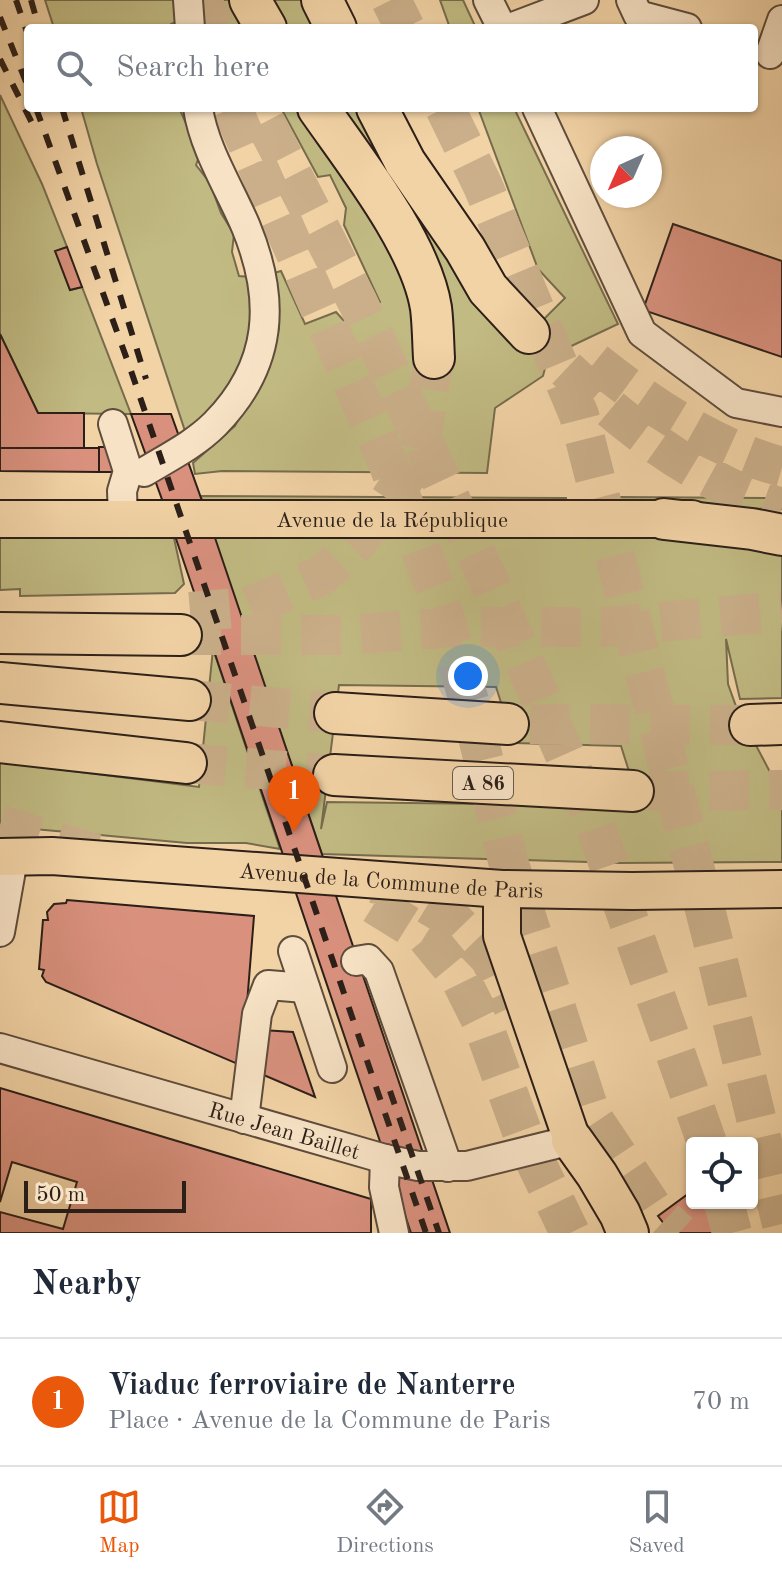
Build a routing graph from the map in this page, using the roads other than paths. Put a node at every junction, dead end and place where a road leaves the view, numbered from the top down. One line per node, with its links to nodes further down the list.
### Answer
1 (188, 0): 8 (street)
2 (250, 0): 9 (highway)
3 (322, 0): 10 (highway)
4 (488, 0): 11 (street)
5 (631, 0): 13 (street)
6 (559, 10): 12 (street)
7 (782, 20): 14 (street)
8 (190, 24)
9 (264, 24)
10 (334, 24)
11 (500, 24)
12 (521, 24)
13 (672, 24)
14 (769, 54)
15 (199, 112): 23 (street)
16 (321, 112): 20 (highway)
17 (379, 112): 19 (highway)
18 (539, 112): 21 (street)
19 (536, 326)
20 (434, 358)
21 (782, 412)
22 (113, 424): 26 (street)
23 (144, 472)
24 (782, 518): 27 (main road, Avenue de la République)
25 (0, 519): 26 (main road, Avenue de la République)
26 (123, 519): 27 (main road, Avenue de la République)
27 (664, 519): 28 (highway)
28 (782, 535)
29 (0, 617): 30 (highway)
30 (0, 633)
31 (0, 683): 32 (highway)
32 (190, 700)
33 (335, 713): 34 (highway)
34 (508, 724)
35 (0, 742): 36 (highway)
36 (186, 763)
37 (334, 775): 38 (highway, A 86)
38 (633, 791)
39 (6, 858): 40 (main road, Avenue de la Commune de Paris); 42 (street)
40 (502, 889): 41 (main road, Avenue de la Commune de Paris); 49 (main road)
41 (782, 889)
42 (0, 932)
43 (293, 951): 45 (street)
44 (356, 961): 51 (street)
45 (305, 988): 47 (street); 48 (street)
46 (0, 1048): 48 (street, Rue Jean Baillet)
47 (332, 1068)
48 (244, 1119): 50 (street, Rue Jean Baillet)
49 (572, 1140): 51 (street, Rue Jean Baillet); 53 (highway)
50 (385, 1159): 51 (street, Rue Jean Baillet); 52 (street)
51 (448, 1167)
52 (394, 1233)
53 (628, 1233)

